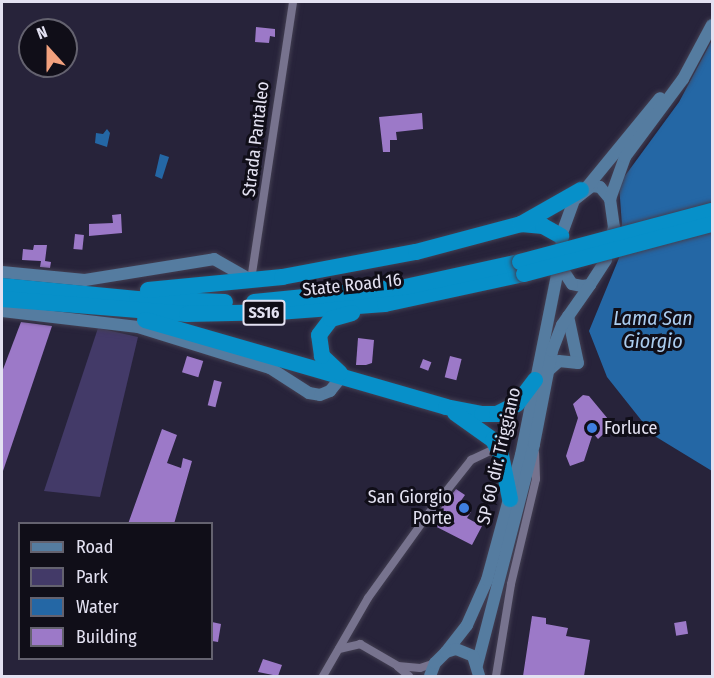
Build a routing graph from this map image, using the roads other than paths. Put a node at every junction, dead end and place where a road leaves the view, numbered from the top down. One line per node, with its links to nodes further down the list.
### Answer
1 (293, 2): 15 (street, Strada Pantaleo)
2 (712, 25): 3 (main road)
3 (704, 40): 4 (main road, SP 60 dir. Triggiano); 5 (main road)
4 (584, 189): 5 (main road); 7 (highway, SS16); 9 (main road, SP 60 dir. Triggiano)
5 (610, 199): 16 (main road)
6 (712, 211): 12 (highway, SS16, bridge)
7 (521, 224): 9 (highway); 11 (highway, SS16)
8 (712, 224): 12 (highway, SS16, bridge)
9 (561, 236): 10 (main road, SP 60 dir. Triggiano)
10 (560, 258): 16 (main road); 25 (main road, SP 60 dir. Triggiano)
11 (357, 264): 13 (highway, SS16); 18 (highway)
12 (522, 268): 18 (highway, State Road 16 / SS16); 21 (highway, State Road 16 / SS16)
13 (315, 270): 15 (highway, SS16); 18 (highway)
14 (2, 272): 15 (main road)
15 (251, 280): 20 (highway, SS16)
16 (590, 285): 23 (main road)
17 (2, 286): 20 (highway, State Road 16 / SS16)
18 (345, 288): 20 (highway, State Road 16 / SS16)
19 (2, 299): 20 (highway, State Road 16 / SS16)
20 (94, 302): 21 (highway, State Road 16 / SS16); 24 (highway, SS16)
21 (385, 304): 24 (highway, SS16)
22 (2, 311): 24 (main road)
23 (568, 316): 25 (main road); 25 (main road)
24 (343, 375): 26 (highway, SS16)
25 (542, 375): 26 (highway, SS16); 27 (main road); 29 (main road, SP 60 dir. Triggiano)
26 (446, 407): 28 (highway)
27 (534, 444): 36 (main road); 40 (street)
28 (498, 448): 29 (highway); 30 (street)
29 (510, 499): 33 (main road, SP 60 dir. Triggiano)
30 (354, 623): 31 (street); 32 (street)
31 (360, 644): 32 (street); 35 (street)
32 (339, 649): 37 (street)
33 (446, 652): 34 (main road, SP 60 dir. Triggiano); 36 (main road)
34 (435, 663): 35 (street); 39 (main road)
35 (398, 666): 38 (street)
36 (478, 671)
37 (323, 676)
38 (409, 676)
39 (430, 676)
40 (496, 676)

